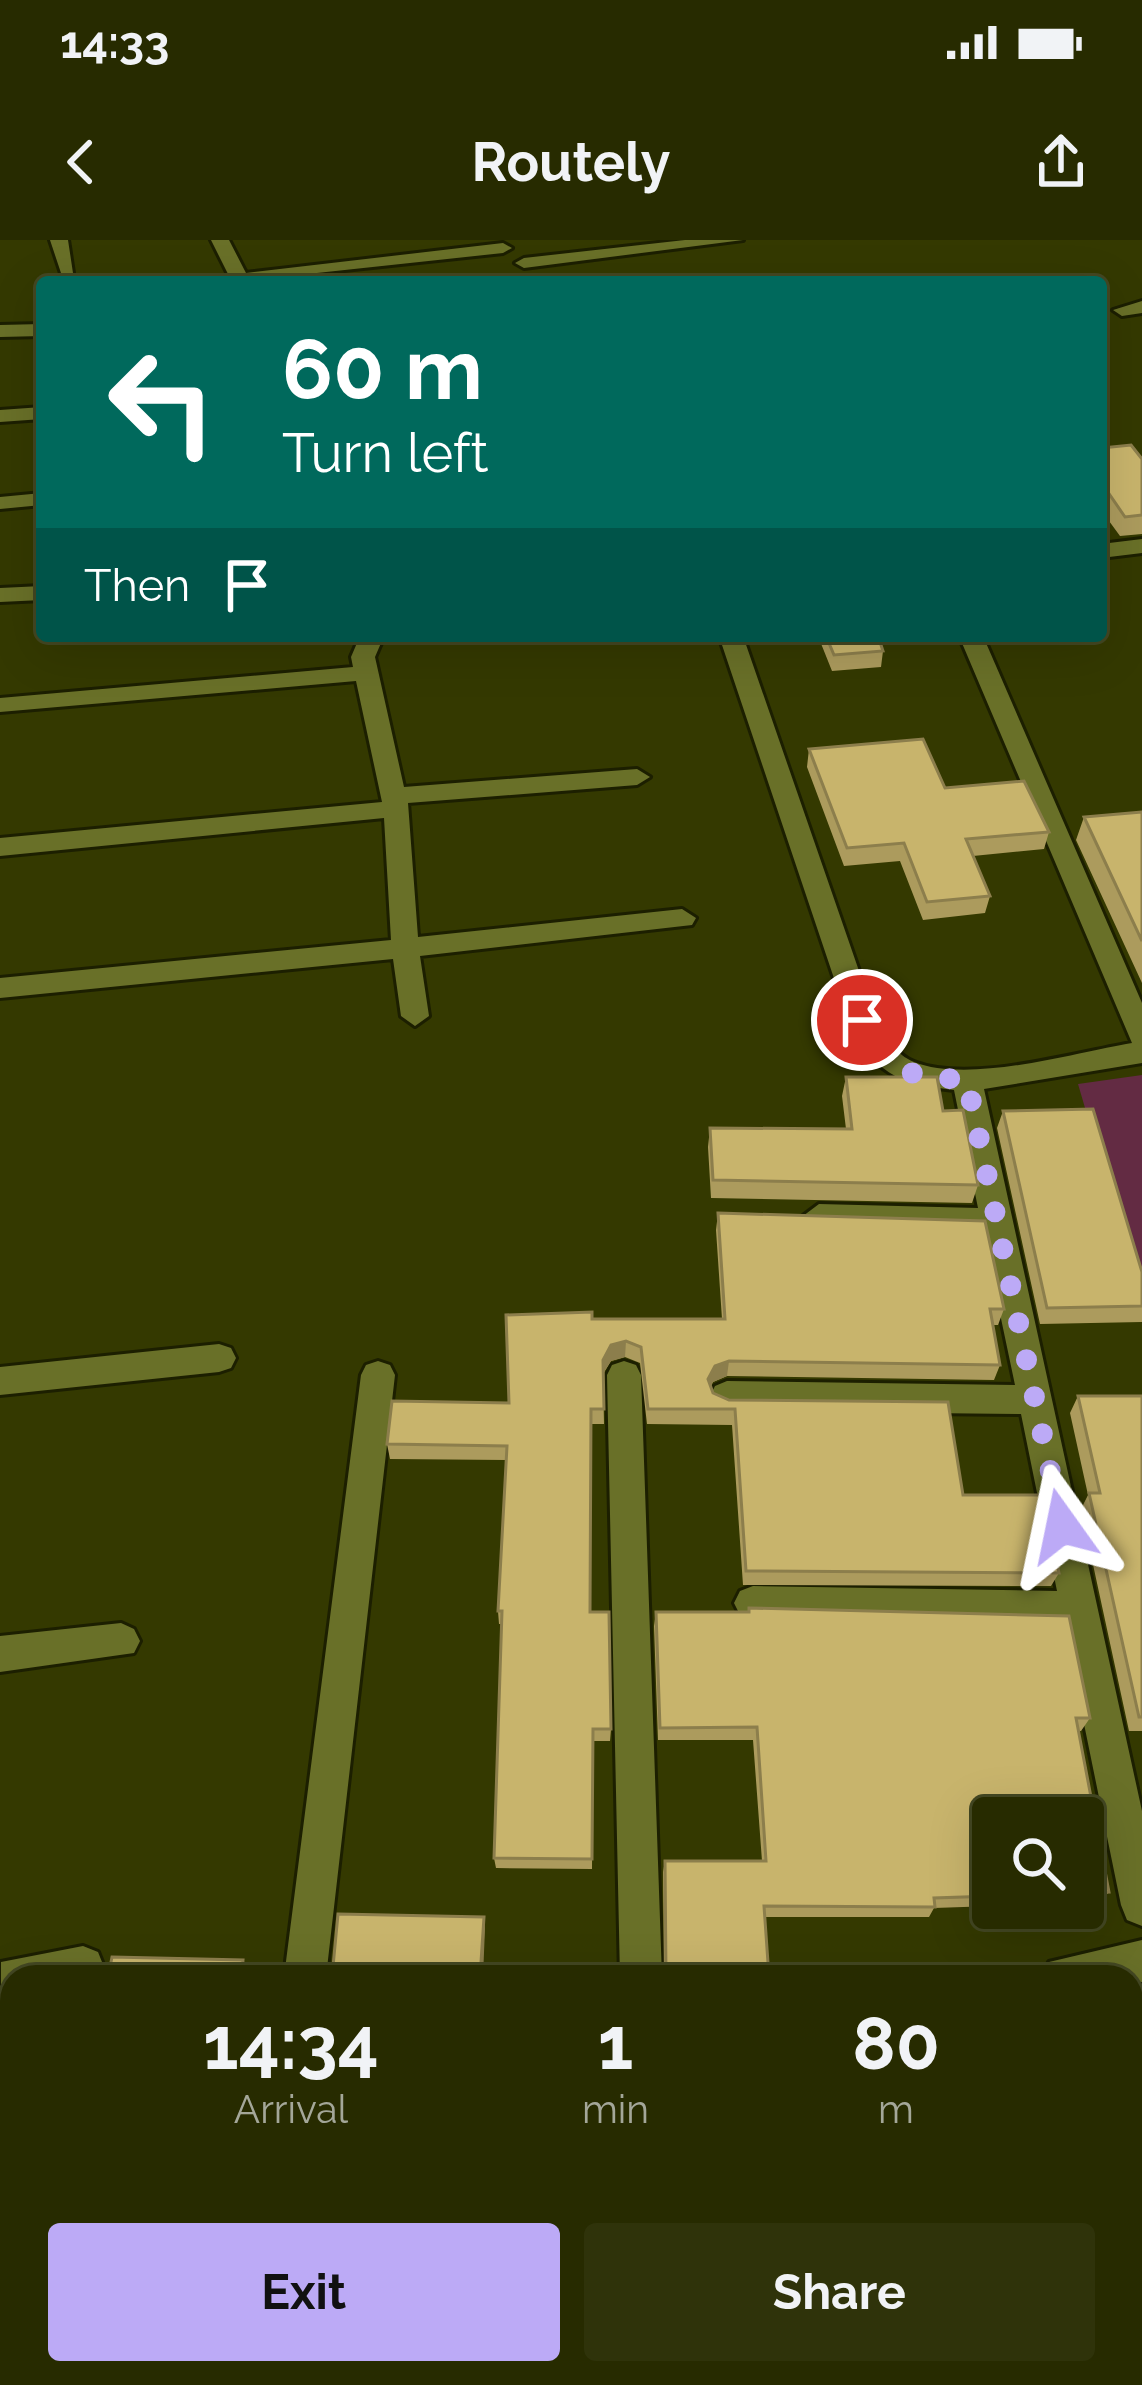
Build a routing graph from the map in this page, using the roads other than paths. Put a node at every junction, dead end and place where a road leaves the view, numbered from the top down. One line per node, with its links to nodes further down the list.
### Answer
1 (59, 240): 7 (street)
2 (220, 240): 8 (street)
3 (734, 240): 5 (street)
4 (502, 248): 9 (street)
5 (626, 254): 6 (street)
6 (524, 263)
7 (67, 269)
8 (238, 276)
9 (281, 276)
10 (36, 331): 11 (street)
11 (0, 332)
12 (36, 413): 13 (street)
13 (0, 416)
14 (36, 500): 15 (street)
15 (0, 503)
16 (1142, 546): 17 (street)
17 (1107, 549)
18 (36, 592): 19 (street)
19 (0, 595)
20 (369, 642): 23 (street)
21 (733, 642): 34 (street)
22 (974, 642): 32 (street)
23 (367, 673): 24 (street); 26 (street)
24 (0, 705)
25 (637, 777): 26 (street)
26 (394, 803): 27 (street); 29 (street)
27 (0, 848)
28 (682, 918): 29 (street)
29 (405, 948): 30 (street); 31 (street)
30 (0, 988)
31 (415, 1016)
32 (1142, 1036)
33 (1142, 1052): 34 (street)
34 (967, 1081): 36 (street)
35 (786, 1215): 36 (street)
36 (996, 1221): 42 (street)
37 (219, 1358): 40 (street)
38 (378, 1375): 48 (street)
39 (624, 1375): 49 (street)
40 (0, 1381)
41 (727, 1396): 42 (street)
42 (1035, 1400): 44 (street)
43 (753, 1603): 44 (street)
44 (1079, 1609): 47 (street)
45 (121, 1641): 46 (street)
46 (0, 1654)
47 (1142, 1905)
48 (305, 1965)
49 (641, 1965)

